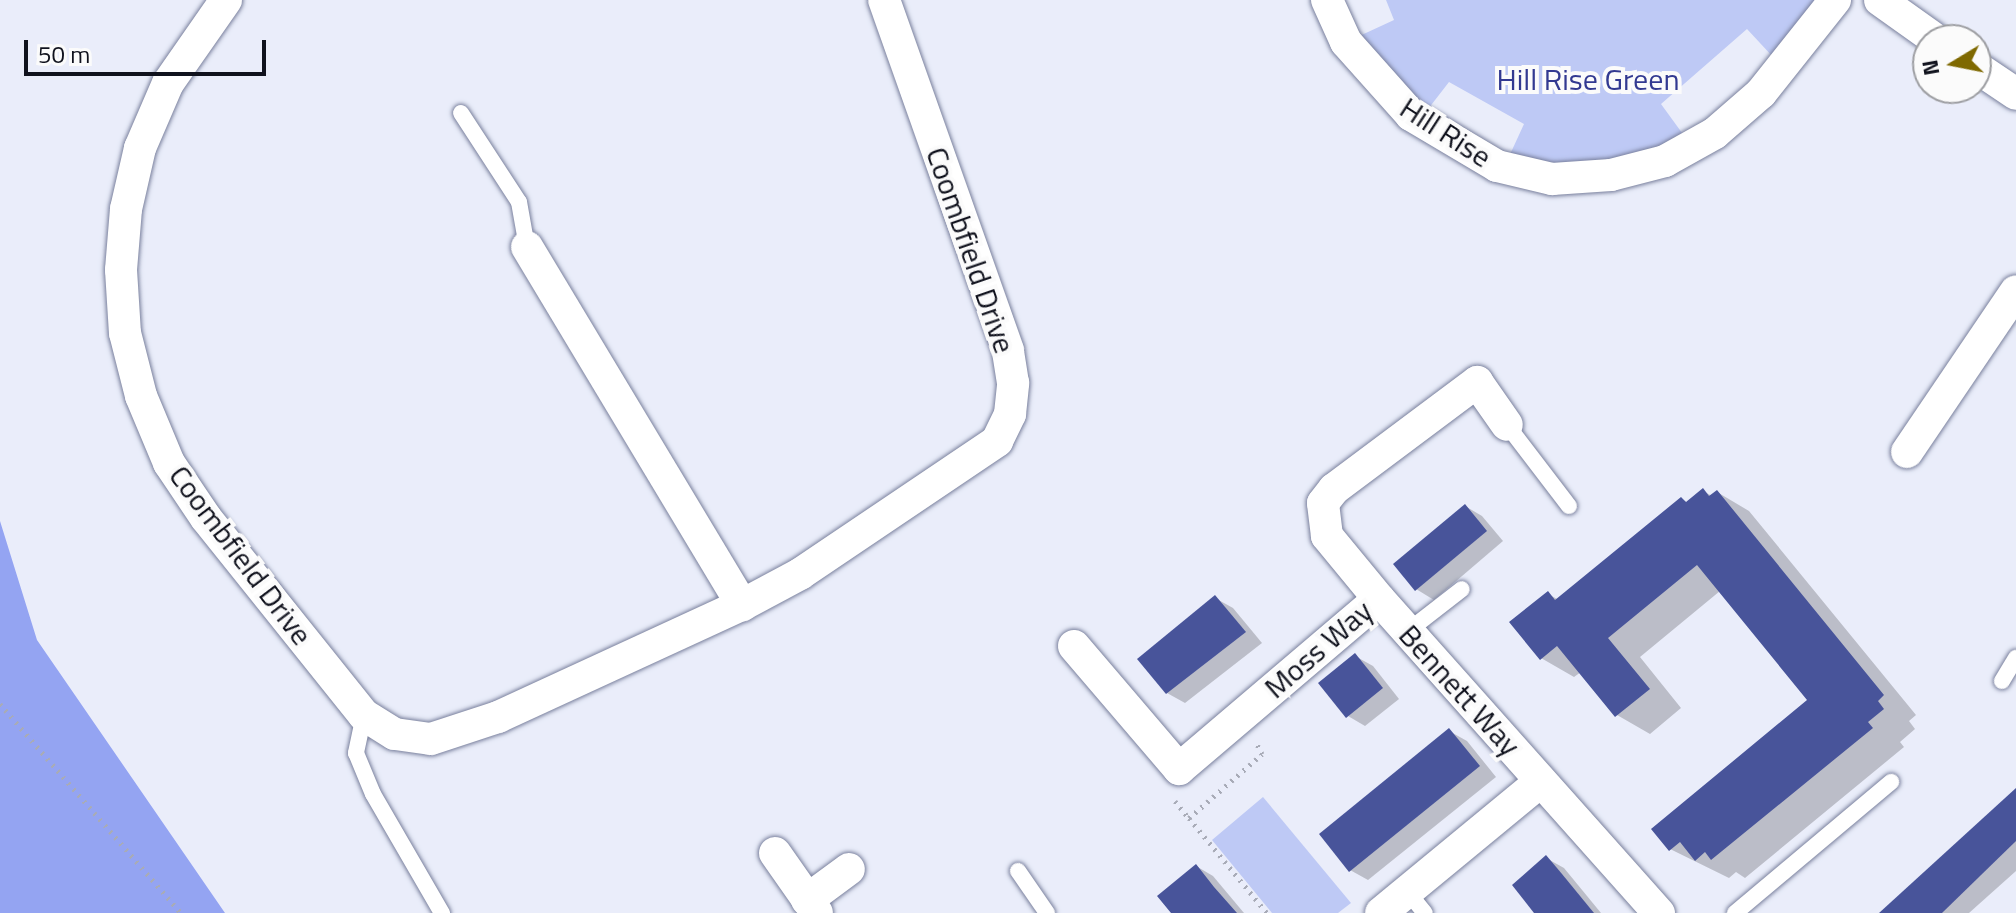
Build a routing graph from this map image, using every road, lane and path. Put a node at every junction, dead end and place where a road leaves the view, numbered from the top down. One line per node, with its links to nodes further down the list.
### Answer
1 (226, 0): 23 (street, Coombfield Drive)
2 (884, 0): 17 (street, Coombfield Drive)
3 (1327, 0): 4 (street, Hill Rise)
4 (1835, 0)
5 (1880, 0): 6 (street)
6 (1914, 24)
7 (1992, 78): 8 (street)
8 (2016, 94)
9 (461, 113): 10 (lane)
10 (527, 247): 17 (street)
11 (2016, 291): 13 (street)
12 (1507, 425): 14 (lane); 16 (street, Moss Way)
13 (1907, 452)
14 (1569, 506)
15 (1462, 589): 18 (lane)
16 (1379, 599): 18 (street, Bennett Way); 19 (street, Moss Way)
17 (742, 605): 23 (street, Coombfield Drive)
18 (1408, 631): 25 (street, Bennett Way)
19 (1074, 646)
20 (2016, 658): 21 (lane)
21 (2002, 681)
22 (0, 704): 34 (path)
23 (364, 715): 35 (lane)
24 (1248, 732): 28 (path)
25 (1541, 781): 32 (street, Bennett Way); 39 (street, Bennett Way)
26 (1891, 782): 40 (lane)
27 (1169, 794): 28 (path)
28 (1189, 818): 37 (path)
29 (775, 853): 33 (street)
30 (849, 869): 33 (street)
31 (1018, 871): 36 (lane)
32 (1416, 902): 38 (street, Bennett Way)
33 (812, 906)
34 (181, 913)
35 (442, 913)
36 (1047, 913)
37 (1267, 913)
38 (1381, 913)
39 (1659, 913)
40 (1735, 913)

